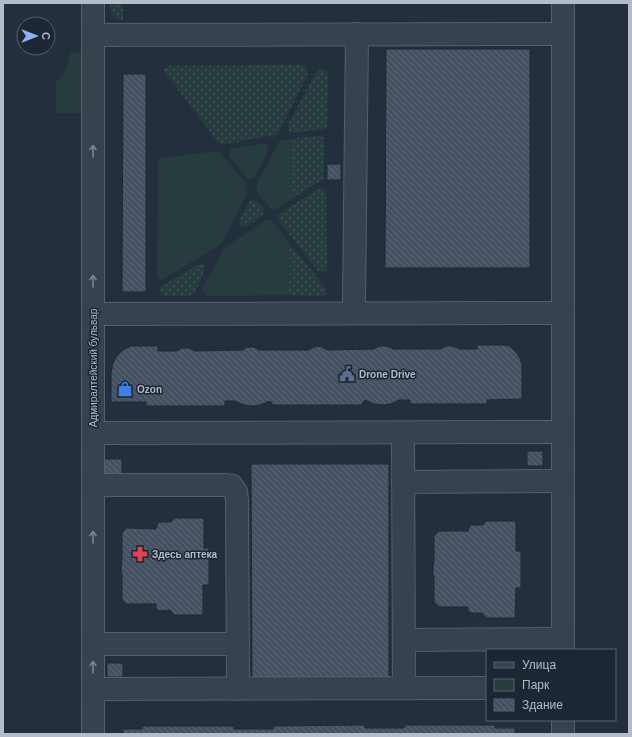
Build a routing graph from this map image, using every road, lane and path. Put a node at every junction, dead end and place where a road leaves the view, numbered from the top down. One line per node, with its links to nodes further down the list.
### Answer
1 (93, 3): 5 (street, Адмиралтейский бульвар)
2 (563, 3): 4 (street)
3 (357, 34): 4 (street); 5 (street); 6 (street)
4 (563, 34): 7 (street)
5 (93, 35): 8 (street, Адмиралтейский бульвар, one-way to 5)
6 (354, 301)
7 (562, 313): 8 (street); 9 (street)
8 (93, 314): 10 (street, Адмиралтейский бульвар)
9 (563, 432): 11 (street); 12 (street)
10 (93, 433): 11 (street); 14 (street, Адмиралтейский бульвар)
11 (403, 433): 13 (street)
12 (563, 481): 13 (street); 18 (street)
13 (403, 482): 15 (street)
14 (93, 485): 16 (street, Адмиралтейский бульвар, one-way to 14); 17 (street)
15 (404, 640): 18 (street); 19 (street)
16 (93, 644): 17 (street); 21 (street, Адмиралтейский бульвар, one-way to 16)
17 (238, 644): 22 (street)
18 (563, 645)
19 (404, 688): 20 (street); 22 (street)
20 (486, 688)
21 (93, 689): 22 (street); 24 (street, Адмиралтейский бульвар)
22 (238, 689)
23 (563, 721): 25 (street)
24 (93, 734)
25 (563, 734)

